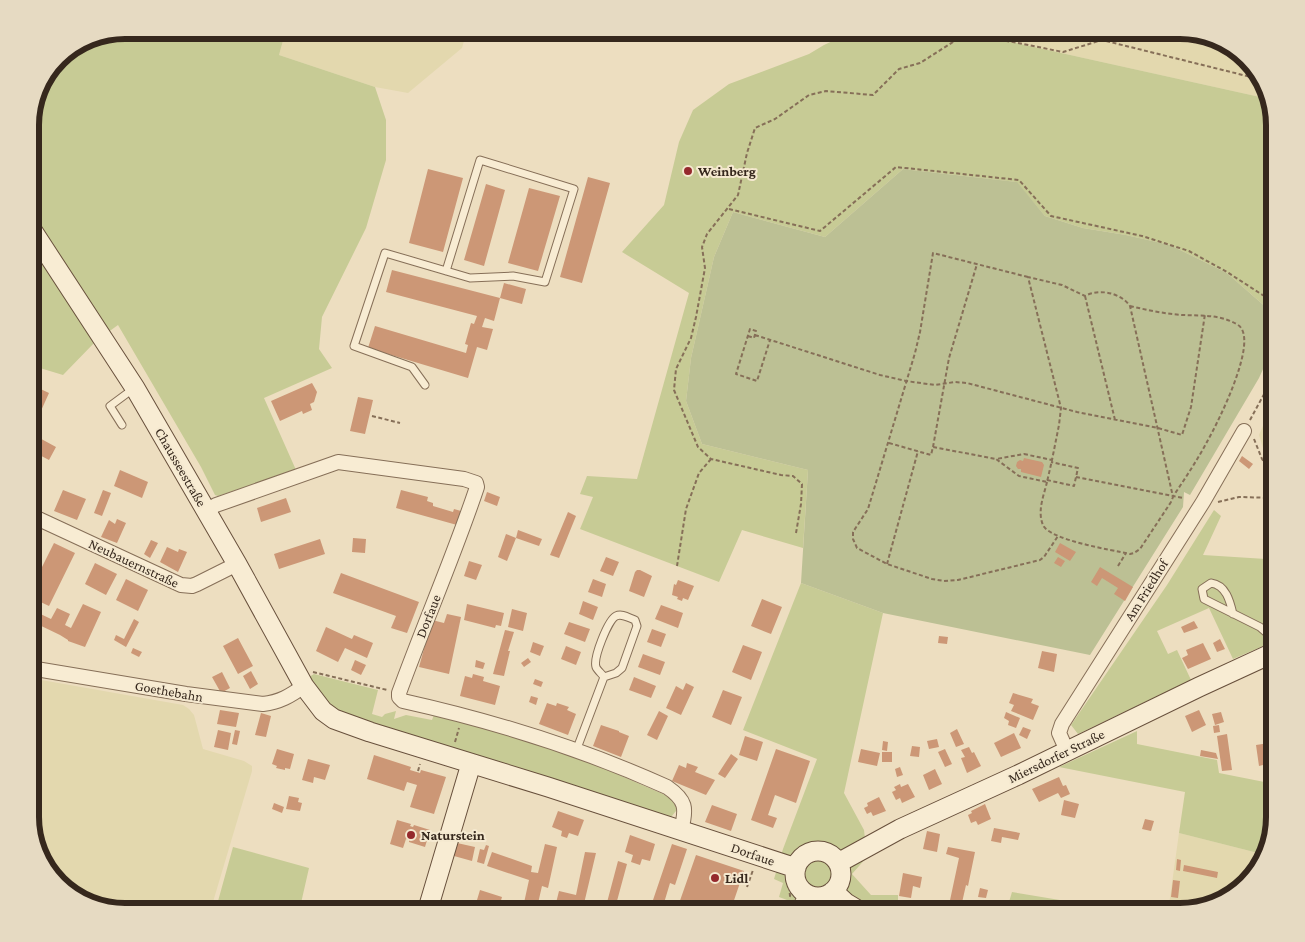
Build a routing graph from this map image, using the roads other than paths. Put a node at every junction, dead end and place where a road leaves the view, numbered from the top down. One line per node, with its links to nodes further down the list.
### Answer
1 (39, 241): 4 (street, Chausseestraße)
2 (446, 270): 2 (lane); 3 (lane)
3 (425, 385)
4 (135, 388): 5 (lane); 7 (street, Chausseestraße)
5 (122, 425)
6 (1245, 428): 18 (street, Am Friedhof)
7 (207, 510): 9 (street, Chausseestraße); 17 (street, Dorfaue)
8 (39, 519): 9 (street, Neubauernstraße)
9 (237, 564): 15 (street, Chausseestraße)
10 (1233, 614): 10 (lane); 11 (lane)
11 (1266, 632)
12 (1266, 656): 18 (street, Miersdorfer Straße)
13 (39, 670): 15 (street, Goethebahn)
14 (604, 676): 14 (lane); 17 (lane)
15 (302, 683): 16 (street, Chausseestraße)
16 (323, 711): 19 (street, Dorfaue)
17 (576, 751): 20 (street)
18 (1068, 751): 21 (street, Miersdorfer Straße)
19 (471, 764): 20 (street, Dorfaue); 25 (street)
20 (681, 830): 22 (street, Dorfaue)
21 (838, 863): 22 (street); 23 (street)
22 (796, 868): 24 (street)
23 (833, 891): 24 (street); 27 (street)
24 (806, 894): 26 (street)
25 (430, 903)
26 (802, 903)
27 (847, 903)

